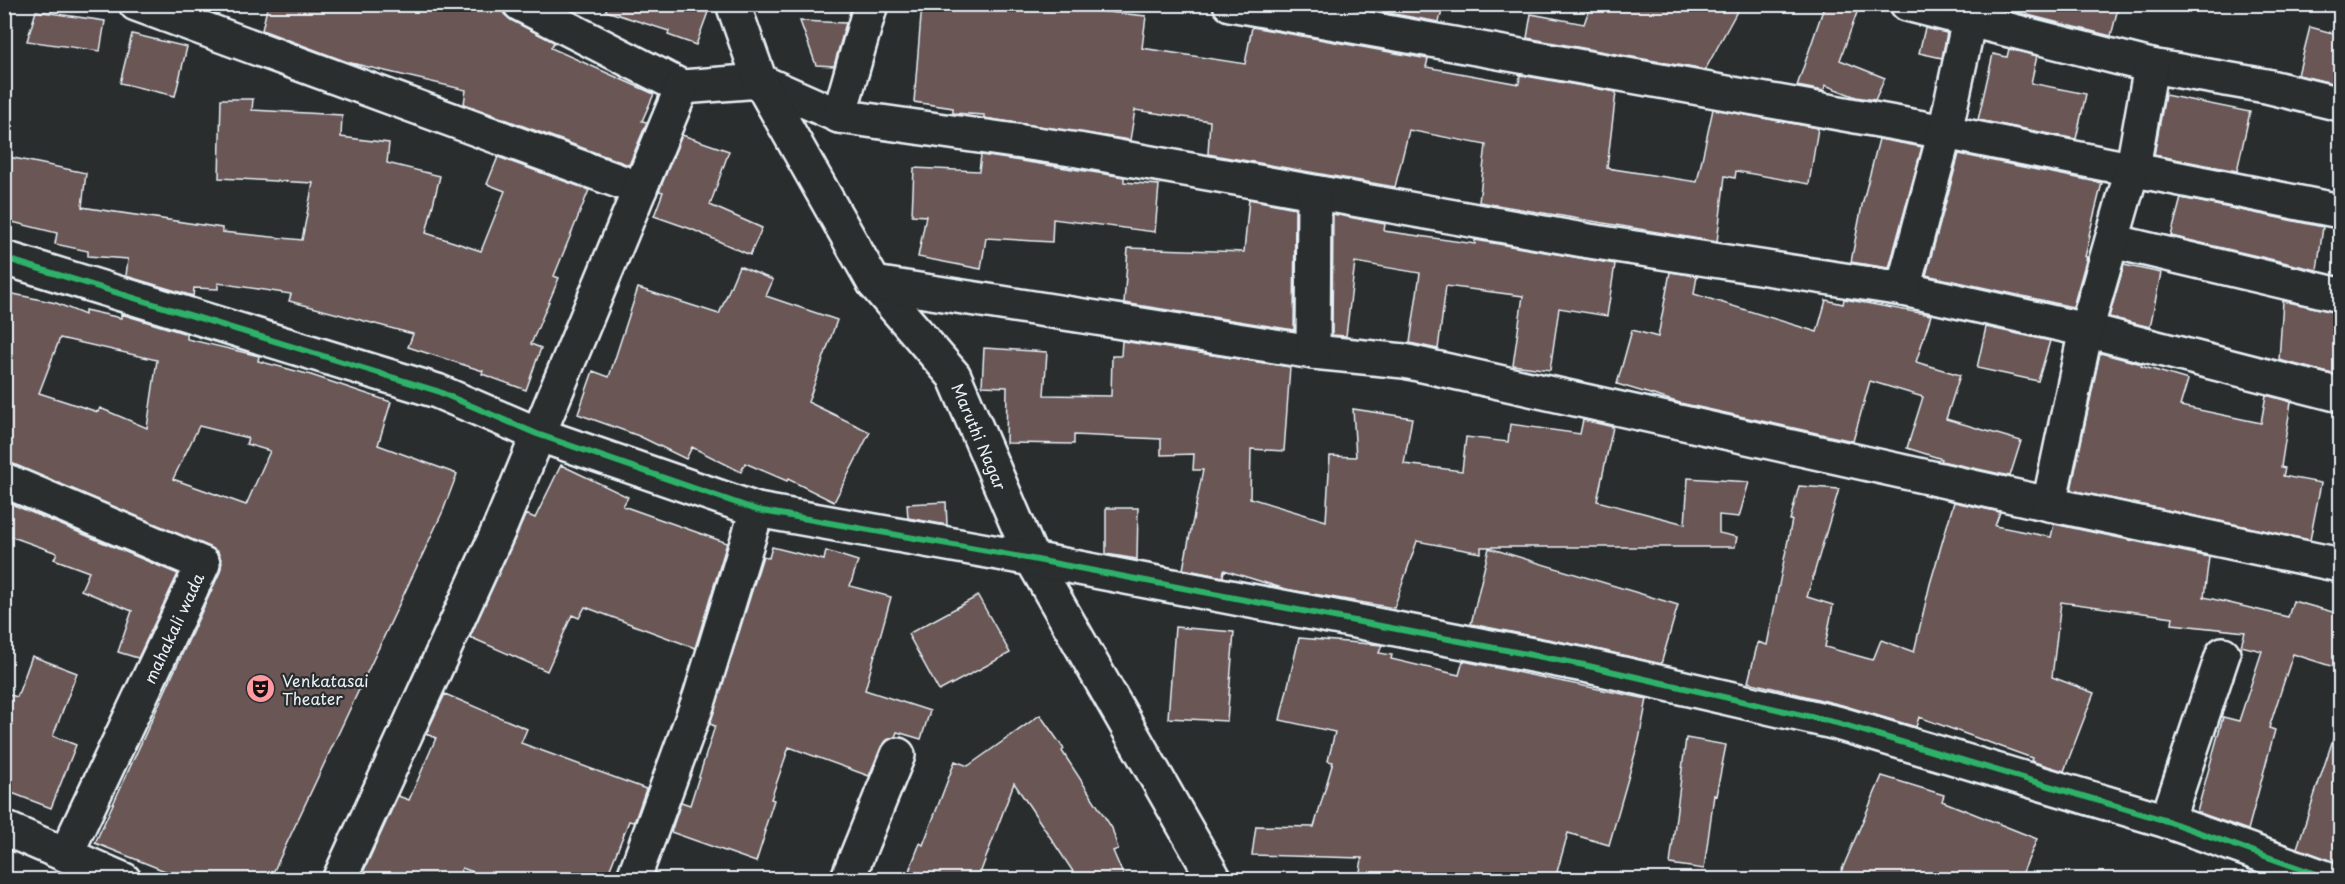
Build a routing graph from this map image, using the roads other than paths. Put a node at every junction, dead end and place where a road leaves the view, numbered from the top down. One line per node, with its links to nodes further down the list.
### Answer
1 (136, 4): 15 (street)
2 (520, 4): 10 (street)
3 (733, 4): 9 (street, Maruthi Nagar)
4 (871, 4): 12 (street)
5 (1230, 4): 13 (street)
6 (1907, 4): 7 (street)
7 (1969, 20): 8 (street); 13 (street)
8 (2151, 66): 11 (street); 14 (street)
9 (760, 81): 10 (street); 12 (street); 20 (street, Maruthi Nagar)
10 (682, 87): 15 (street)
11 (2340, 104)
12 (839, 116): 16 (street)
13 (1945, 132): 14 (street); 21 (street)
14 (2133, 167): 17 (street); 18 (street)
15 (640, 189): 26 (street)
16 (1314, 194): 21 (street); 24 (street)
17 (2340, 211)
18 (2112, 241): 22 (street); 23 (street)
19 (4, 258): 26 (street)
20 (874, 284): 24 (street); 30 (street, Maruthi Nagar)
21 (1903, 290): 23 (street)
22 (2340, 295)
23 (2086, 330): 25 (street); 28 (street)
24 (1313, 352): 28 (street)
25 (2340, 395)
26 (537, 434): 29 (street); 38 (street)
27 (4, 480): 36 (street, mahakali wada)
28 (2049, 504): 31 (street)
29 (757, 510): 30 (street); 39 (street)
30 (1032, 559): 34 (street); 41 (street, Maruthi Nagar)
31 (2340, 565)
32 (2223, 654): 34 (street)
33 (898, 755): 40 (street)
34 (2167, 821): 42 (street)
35 (4, 828): 36 (street)
36 (66, 854): 37 (street)
37 (124, 879)
38 (339, 879)
39 (633, 879)
40 (847, 879)
41 (1215, 879)
42 (2332, 879)

